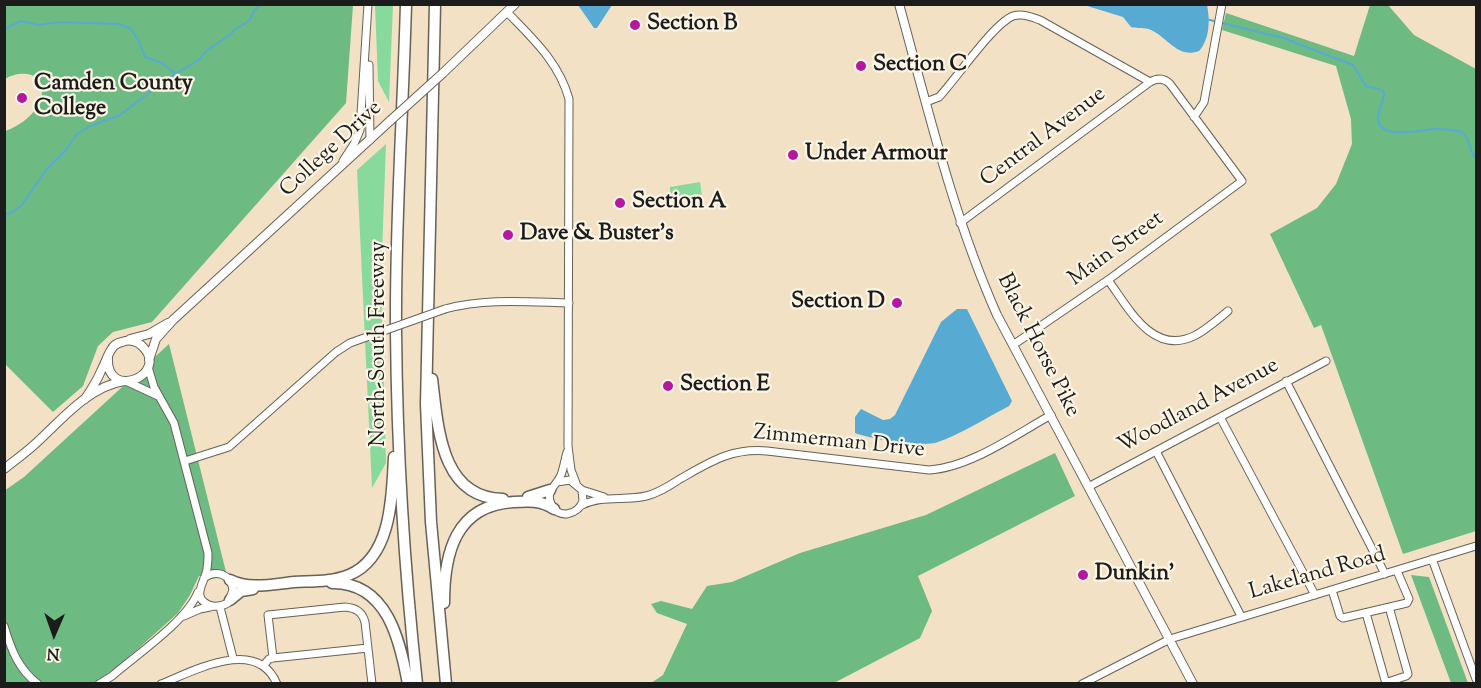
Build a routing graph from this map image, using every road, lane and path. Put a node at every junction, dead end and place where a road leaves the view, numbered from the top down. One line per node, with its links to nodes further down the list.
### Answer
1 (368, 4): 8 (street)
2 (406, 4): 29 (highway, North-South Freeway)
3 (435, 4): 21 (highway, North-South Freeway)
4 (514, 4): 7 (main road, College Drive)
5 (899, 4): 10 (main road, Black Horse Pike)
6 (1222, 4): 11 (street)
7 (507, 12): 12 (main road, College Drive, bridge); 16 (street)
8 (368, 26): 12 (street); 13 (street)
9 (1150, 82): 10 (street); 11 (street); 14 (street, Central Avenue)
10 (926, 102): 14 (main road, Black Horse Pike)
11 (1194, 117): 15 (street, Main Street)
12 (370, 140): 13 (main road, College Drive)
13 (337, 171): 18 (main road, College Drive)
14 (960, 223): 20 (main road, Black Horse Pike)
15 (1108, 280): 17 (street); 20 (street, Main Street)
16 (569, 303): 32 (street); 34 (street, bridge)
17 (1228, 311)
18 (173, 320): 19 (main road, College Drive); 24 (main road, College Drive)
19 (124, 341): 22 (main road); 24 (main road)
20 (1013, 345): 30 (main road, Black Horse Pike)
21 (427, 347): 37 (highway); 65 (highway, North-South Freeway)
22 (108, 357): 25 (main road); 28 (main road)
23 (1326, 361): 26 (street, Woodland Avenue)
24 (148, 363): 25 (main road); 27 (street)
25 (126, 381): 27 (street); 28 (main road)
26 (1287, 381): 31 (street, Woodland Avenue); 47 (street)
27 (159, 397): 34 (street)
28 (85, 399): 35 (main road)
29 (397, 406): 48 (highway); 75 (highway, North-South Freeway)
30 (1051, 415): 38 (main road, Black Horse Pike); 40 (street, Zimmerman Drive)
31 (1220, 417): 33 (street, Woodland Avenue); 52 (street)
32 (568, 446): 36 (street); 37 (street)
33 (1155, 451): 38 (street, Woodland Avenue); 57 (street)
34 (185, 461): 44 (street)
35 (4, 465)
36 (576, 483): 37 (street); 39 (street)
37 (553, 486): 42 (street)
38 (1090, 486): 60 (main road, Black Horse Pike)
39 (582, 490): 40 (street, Zimmerman Drive); 41 (street)
40 (622, 498): 41 (street, Zimmerman Drive)
41 (582, 506): 42 (street)
42 (554, 509): 65 (highway)
43 (1476, 546): 45 (street, Lakeland Road)
44 (208, 554): 48 (street); 49 (street)
45 (1432, 560): 46 (street, Lakeland Road); 66 (street)
46 (1397, 571): 47 (street, Lakeland Road); 55 (street)
47 (1385, 574): 51 (street, Lakeland Road)
48 (227, 577): 49 (street); 53 (street)
49 (204, 578): 50 (street)
50 (199, 589): 54 (street); 58 (street)
51 (1332, 590): 52 (street, Lakeland Road); 56 (street)
52 (1315, 595): 57 (street, Lakeland Road)
53 (230, 600): 54 (street); 74 (highway)
54 (217, 607): 58 (street); 62 (street)
55 (1389, 607): 56 (street); 56 (street)
56 (1366, 613)
57 (1241, 616): 60 (street, Lakeland Road)
58 (179, 619): 70 (street)
59 (4, 626): 69 (street)
60 (1170, 639): 68 (street, Lakeland Road); 77 (main road, Black Horse Pike)
61 (368, 648): 63 (street); 63 (street); 73 (street)
62 (233, 658): 64 (street); 67 (street)
63 (273, 658): 64 (street)
64 (263, 666): 72 (street)
65 (445, 667): 76 (highway, North-South Freeway)
66 (1476, 679)
67 (179, 680): 71 (street)
68 (1085, 683)
69 (38, 684)
70 (99, 684)
71 (161, 684)
72 (277, 684)
73 (372, 684)
74 (408, 684)
75 (417, 684)
76 (446, 684)
77 (1193, 684)

